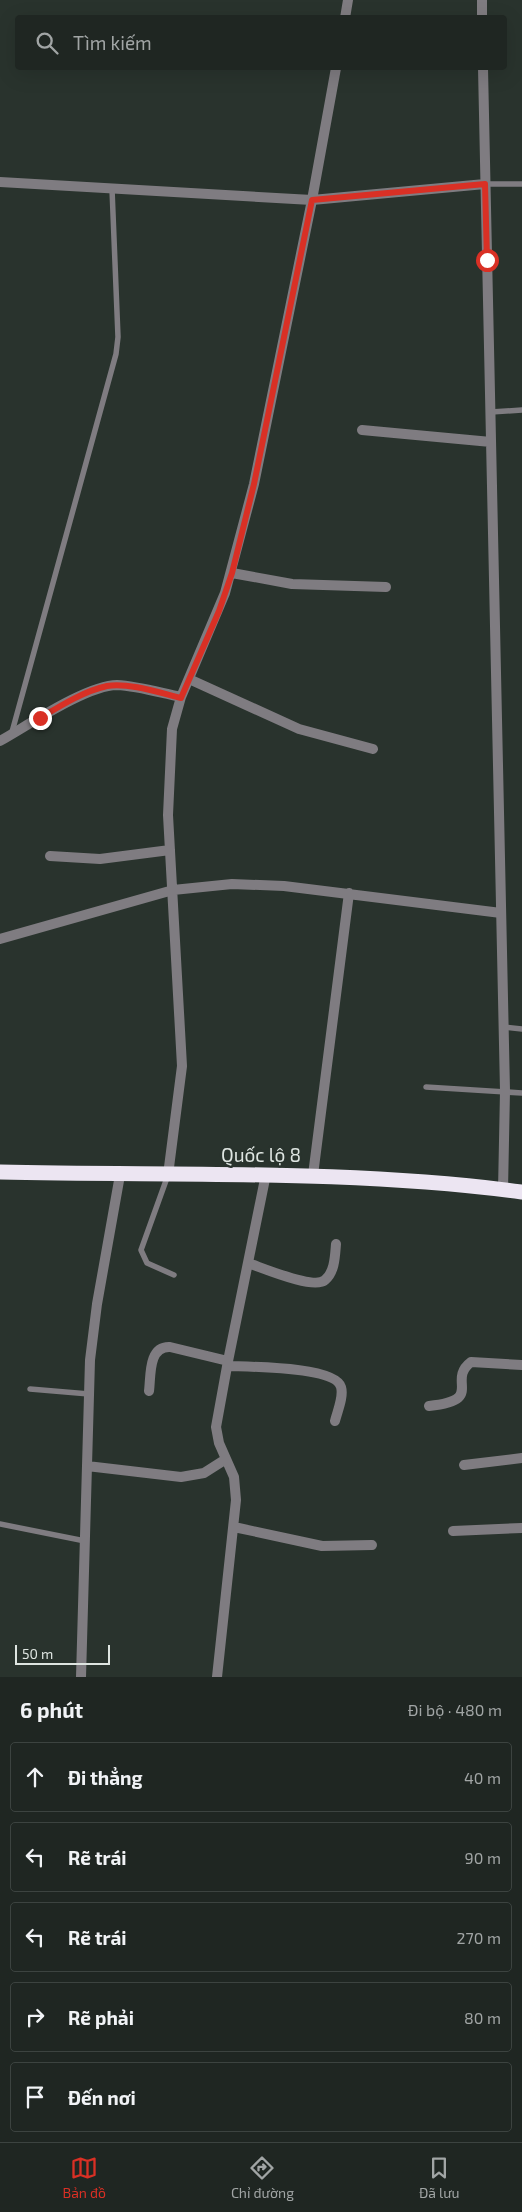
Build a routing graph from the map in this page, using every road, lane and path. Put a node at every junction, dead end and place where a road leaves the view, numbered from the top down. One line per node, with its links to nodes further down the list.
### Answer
1 (348, 0): 3 (street)
2 (482, 0): 4 (street)
3 (346, 15)
4 (482, 15)
5 (336, 70): 11 (street)
6 (483, 70): 8 (street)
7 (0, 182): 10 (street)
8 (485, 184): 9 (lane); 11 (street); 13 (street)
9 (522, 184)
10 (112, 189): 11 (street); 20 (lane)
11 (312, 200): 16 (street)
12 (522, 410): 13 (lane)
13 (491, 412): 15 (street)
14 (362, 430): 15 (street)
15 (491, 442): 27 (street)
16 (232, 573): 17 (street); 18 (street)
17 (386, 587)
18 (189, 679): 19 (street); 22 (street)
19 (181, 698): 20 (street); 23 (street)
20 (12, 734): 21 (street)
21 (0, 741)
22 (373, 749)
23 (170, 850): 24 (street); 25 (street)
24 (50, 856)
25 (173, 890): 26 (street); 28 (street); 37 (street)
26 (349, 893): 27 (street); 38 (street)
27 (501, 913): 29 (street)
28 (0, 939)
29 (504, 1027): 30 (lane); 32 (street)
30 (522, 1029)
31 (426, 1086): 32 (lane)
32 (505, 1091): 33 (lane); 39 (street)
33 (522, 1093)
34 (0, 1172): 36 (highway, Quốc lộ 8)
35 (266, 1174): 37 (highway, Quốc lộ 8); 38 (highway, Quốc lộ 8); 42 (street)
36 (120, 1175): 37 (highway, Quốc lộ 8); 48 (street)
37 (168, 1175): 43 (lane)
38 (313, 1175): 39 (highway, Quốc lộ 8)
39 (503, 1190): 40 (highway, Quốc lộ 8)
40 (522, 1192)
41 (336, 1244): 42 (street)
42 (248, 1263): 44 (street)
43 (174, 1275)
44 (227, 1364): 47 (street); 50 (street); 52 (street)
45 (522, 1365): 49 (street)
46 (30, 1389): 48 (lane)
47 (148, 1391)
48 (88, 1394): 54 (street)
49 (429, 1406)
50 (335, 1421)
51 (522, 1458): 53 (street)
52 (226, 1459): 54 (street); 56 (street)
53 (464, 1465)
54 (87, 1466): 59 (street)
55 (0, 1524): 59 (lane)
56 (234, 1527): 60 (street); 62 (street)
57 (522, 1528): 58 (street)
58 (453, 1531)
59 (85, 1541): 61 (street)
60 (372, 1545)
61 (81, 1677)
62 (217, 1677)

